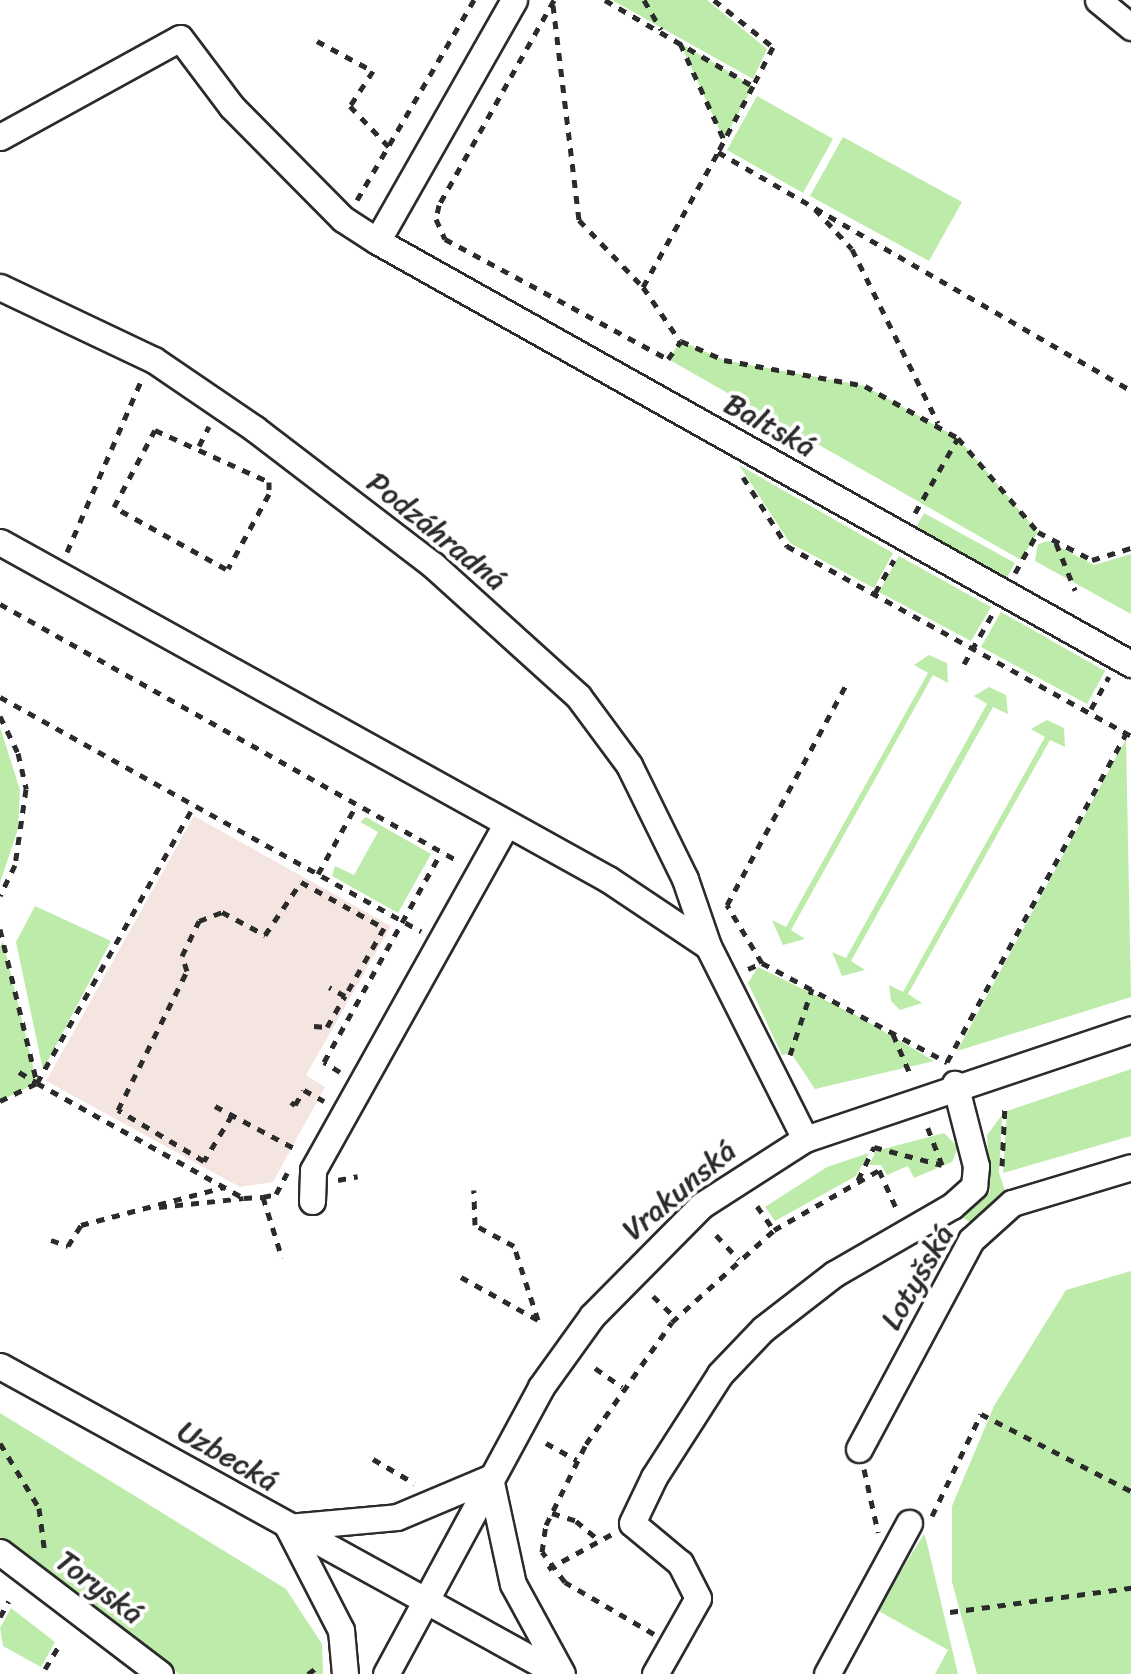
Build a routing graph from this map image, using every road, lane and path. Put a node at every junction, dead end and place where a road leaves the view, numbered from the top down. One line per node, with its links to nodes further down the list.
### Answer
1 (474, 0): 15 (path)
2 (514, 0): 19 (street)
3 (606, 0): 9 (path)
4 (644, 0): 9 (path)
5 (714, 0): 12 (path)
6 (1098, 0): 8 (street)
7 (553, 1): 21 (path); 22 (path)
8 (1131, 28)
9 (662, 33): 11 (path)
10 (317, 41): 15 (path)
11 (680, 43): 12 (path); 14 (path)
12 (753, 86): 14 (path)
13 (0, 137): 18 (street, Baltská)
14 (724, 140): 16 (path)
15 (390, 148): 18 (path)
16 (718, 152): 17 (path); 21 (path)
17 (812, 206): 24 (path); 25 (path)
18 (343, 219): 19 (street, Baltská)
19 (377, 241): 38 (street, Baltská)
20 (0, 287): 23 (street, Podzáhradná)
21 (643, 287): 22 (path)
22 (681, 341): 25 (path)
23 (154, 360): 35 (path); 55 (street, Podzáhradná)
24 (1131, 390)
25 (939, 426): 26 (path)
26 (958, 438): 28 (path); 29 (path)
27 (732, 460): 41 (path)
28 (919, 504)
29 (1038, 532): 30 (path); 33 (path)
30 (1055, 540): 32 (path); 36 (path)
31 (0, 542): 35 (street, Podzáhradná)
32 (1131, 548)
33 (1022, 560)
34 (227, 569): 34 (path)
35 (58, 575): 46 (street, Podzáhradná)
36 (1075, 590)
37 (0, 604): 44 (path)
38 (1126, 661): 41 (path)
39 (847, 683): 56 (path)
40 (0, 697): 45 (path)
41 (1091, 709): 43 (path)
42 (0, 716): 50 (path)
43 (1129, 733): 64 (path)
44 (357, 804): 47 (path); 49 (path)
45 (194, 805): 49 (path); 69 (path)
46 (506, 826): 48 (street); 55 (street, Podzáhradná)
47 (442, 852): 48 (path); 51 (path)
48 (479, 873): 53 (street)
49 (318, 874): 51 (path)
50 (0, 896)
51 (402, 921): 53 (path); 65 (path)
52 (0, 928): 54 (path)
53 (441, 942): 90 (street)
54 (2, 944): 69 (path)
55 (708, 946): 80 (street, Podzáhradná)
56 (762, 963): 57 (path); 59 (path)
57 (746, 977)
58 (329, 987): 60 (path)
59 (812, 989): 64 (path); 66 (path)
60 (345, 996): 62 (path); 76 (path)
61 (314, 1026): 62 (path)
62 (327, 1027): 65 (path)
63 (1131, 1028): 70 (street, Vrakunská)
64 (892, 1032): 68 (path)
65 (340, 1033): 73 (path)
66 (789, 1058)
67 (19, 1072): 69 (path)
68 (910, 1074)
69 (37, 1083): 71 (path); 86 (path)
70 (956, 1084): 80 (street, Vrakunská); 114 (street)
71 (0, 1101)
72 (290, 1102): 73 (path)
73 (326, 1103): 77 (path)
74 (1005, 1104): 91 (path)
75 (215, 1106): 76 (path)
76 (232, 1115): 81 (path)
77 (317, 1119)
78 (928, 1128): 85 (path)
79 (308, 1135): 81 (path)
80 (806, 1139): 110 (street, Vrakunská)
81 (300, 1150): 88 (path)
82 (1131, 1167): 91 (street, Lotyšská)
83 (358, 1176): 84 (path)
84 (325, 1178)
85 (858, 1181)
86 (225, 1187): 89 (path); 92 (path)
87 (474, 1190): 99 (path)
88 (264, 1196): 89 (path); 97 (path)
89 (244, 1198): 92 (path)
90 (312, 1201)
91 (1012, 1203): 107 (street, Lotyšská)
92 (157, 1206): 96 (path)
93 (757, 1206): 94 (path)
94 (774, 1230)
95 (716, 1235): 98 (path)
96 (51, 1240)
97 (282, 1258)
98 (738, 1259)
99 (461, 1276)
100 (653, 1296): 101 (path)
101 (676, 1318)
102 (0, 1366): 116 (street, Uzbecká)
103 (595, 1368): 104 (path)
104 (622, 1387)
105 (0, 1443): 122 (path)
106 (546, 1444): 109 (path)
107 (859, 1449): 119 (path)
108 (374, 1459): 111 (path)
109 (578, 1460)
110 (490, 1478): 116 (street); 123 (street, Vrakunská); 132 (street)
111 (420, 1487)
112 (1131, 1491): 115 (path)
113 (552, 1513): 117 (path)
114 (632, 1523): 117 (path); 133 (street)
115 (910, 1523): 119 (street)
116 (288, 1526): 123 (street, Uzbecká); 130 (street)
117 (600, 1541): 120 (path)
118 (0, 1552): 122 (street, Toryská)
119 (886, 1564): 134 (street)
120 (548, 1569)
121 (1131, 1588): 125 (path)
122 (49, 1589): 129 (street, Toryská)
123 (427, 1598): 131 (street, Vrakunská); 132 (street, Uzbecká)
124 (9, 1601): 126 (path)
125 (950, 1612)
126 (0, 1616)
127 (62, 1642): 128 (path)
128 (45, 1669)
129 (160, 1674)
130 (345, 1674)
131 (386, 1674)
132 (560, 1674)
133 (655, 1674)
134 (828, 1674)

